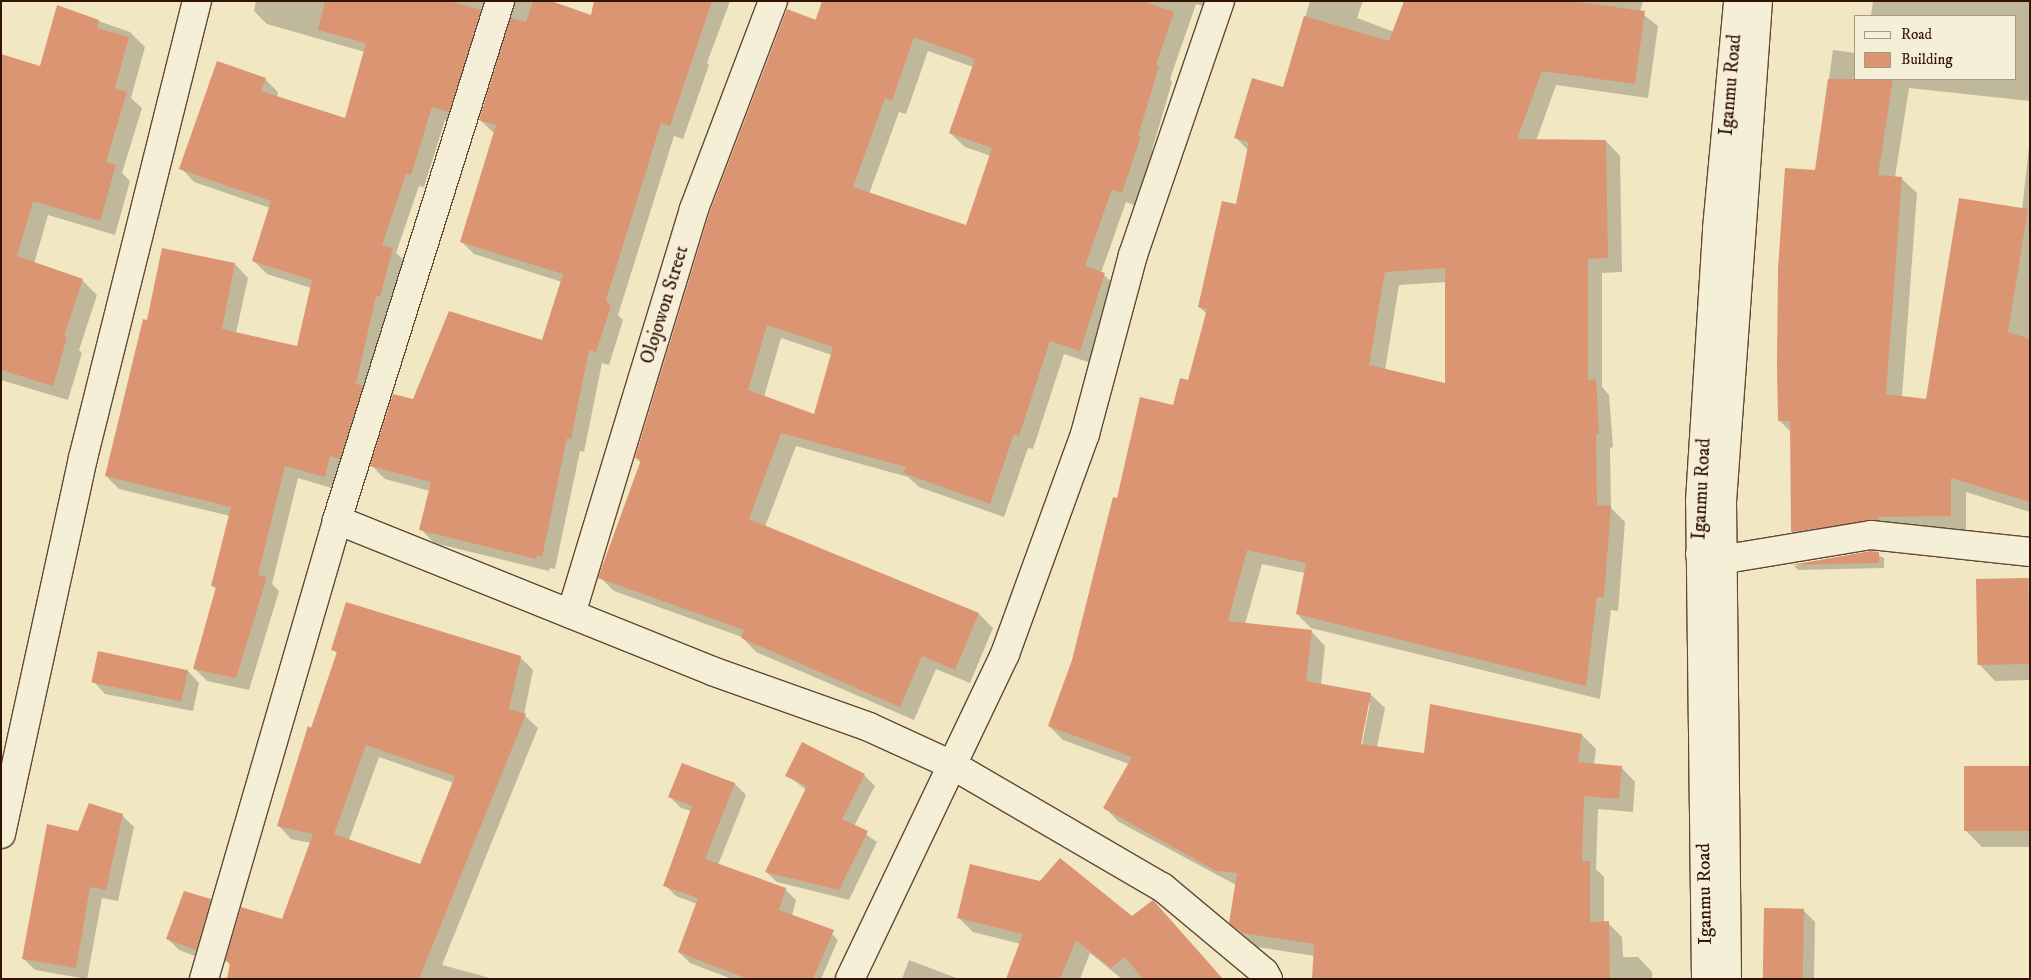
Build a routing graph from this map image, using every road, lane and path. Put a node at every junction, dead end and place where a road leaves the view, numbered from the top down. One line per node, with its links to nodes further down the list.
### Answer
1 (197, 1): 12 (street)
2 (500, 1): 7 (street)
3 (773, 1): 10 (street, Olojowon Street)
4 (1220, 1): 11 (street)
5 (1738, 1): 9 (street, Iganmu Road)
6 (1758, 1): 9 (street, Iganmu Road)
7 (336, 520): 10 (street); 13 (street)
8 (2030, 552): 9 (street)
9 (1710, 557): 16 (street, Iganmu Road); 17 (street, Iganmu Road)
10 (571, 614): 11 (street)
11 (952, 765): 14 (street); 15 (street)
12 (1, 834)
13 (204, 979)
14 (850, 979)
15 (1268, 979)
16 (1706, 979)
17 (1727, 979)

